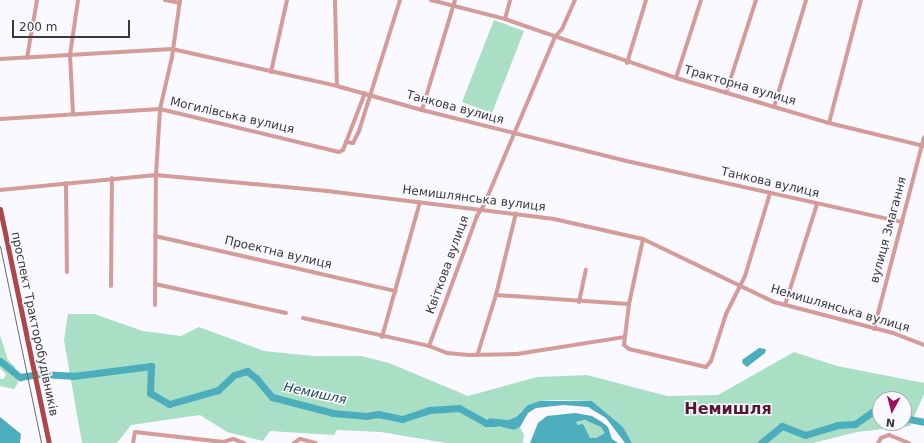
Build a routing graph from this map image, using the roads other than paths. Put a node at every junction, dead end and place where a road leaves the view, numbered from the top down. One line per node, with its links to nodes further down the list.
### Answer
1 (37, 0): 22 (street)
2 (78, 0): 21 (street)
3 (164, 0): 16 (street)
4 (287, 0): 25 (street)
5 (334, 0): 27 (street)
6 (400, 0): 30 (street)
7 (431, 0): 17 (street, Тракторна вулиця)
8 (455, 0): 17 (street)
9 (510, 0): 18 (street)
10 (575, 0): 19 (street, Квіткова вулиця)
11 (646, 0): 24 (street)
12 (701, 0): 26 (street)
13 (756, 0): 28 (street)
14 (806, 0): 31 (street)
15 (861, 0): 36 (street)
16 (180, 2): 20 (street)
17 (453, 6): 18 (street, Тракторна вулиця); 33 (street)
18 (505, 18): 19 (street, Тракторна вулиця)
19 (555, 37): 24 (street, Тракторна вулиця); 37 (street, Квіткова вулиця)
20 (172, 49): 21 (street, Танкова вулиця); 25 (street, Танкова вулиця); 32 (street)
21 (70, 55): 22 (street, Танкова вулиця); 34 (street)
22 (27, 58): 23 (street, Танкова вулиця)
23 (0, 59)
24 (627, 63): 26 (street, Тракторна вулиця)
25 (271, 72): 27 (street, Танкова вулиця)
26 (676, 78): 28 (street, Тракторна вулиця)
27 (337, 86): 29 (street, Танкова вулиця)
28 (726, 92): 31 (street, Тракторна вулиця)
29 (365, 93): 30 (street, Танкова вулиця); 39 (street)
30 (371, 95): 33 (street, Танкова вулиця); 39 (street)
31 (774, 107): 36 (street, Тракторна вулиця)
32 (160, 109): 34 (street, Могилівська вулиця); 39 (street, Могилівська вулиця); 41 (street)
33 (422, 110): 37 (street, Танкова вулиця)
34 (73, 114): 35 (street, Могилівська вулиця)
35 (0, 119)
36 (829, 123): 40 (street, Тракторна вулиця)
37 (514, 133): 45 (street, Танкова вулиця); 49 (street, Квіткова вулиця)
38 (924, 137): 40 (street, вулиця Змагання)
39 (346, 142)
40 (923, 146): 51 (street, вулиця Змагання)
41 (156, 175): 42 (street, Немишлянська вулиця); 46 (street, Немишлянська вулиця); 52 (street)
42 (112, 178): 43 (street, Немишлянська вулиця); 57 (street)
43 (66, 183): 44 (street, Немишлянська вулиця); 55 (street)
44 (0, 190)
45 (770, 193): 47 (street, Танкова вулиця); 58 (street)
46 (420, 202): 49 (street, Немишлянська вулиця); 59 (street)
47 (817, 204): 51 (street, Танкова вулиця); 64 (street)
48 (0, 209): 74 (main road, проспект Тракторобудівників)
49 (481, 209): 50 (street, Немишлянська вулиця); 71 (street, Квіткова вулиця)
50 (516, 213): 53 (street, Немишлянська вулиця); 60 (street)
51 (902, 222): 67 (street, вулиця Змагання)
52 (155, 236): 56 (street); 59 (street, Проектна вулиця)
53 (643, 239): 58 (street, Немишлянська вулиця); 62 (street)
54 (586, 270): 61 (street)
55 (67, 272)
56 (155, 284): 63 (street); 65 (street)
57 (111, 286)
58 (741, 286): 64 (street, Немишлянська вулиця); 69 (street)
59 (396, 291): 68 (street)
60 (496, 295): 61 (street); 72 (street)
61 (579, 302): 62 (street)
62 (629, 304): 69 (street)
63 (154, 305)
64 (786, 305): 67 (street, Немишлянська вулиця)
65 (286, 313)
66 (304, 318): 68 (street)
67 (874, 329): 70 (street, Немишлянська вулиця)
68 (382, 337): 71 (street)
69 (624, 337): 72 (street)
70 (924, 345)
71 (428, 346): 72 (street)
72 (478, 353)
73 (194, 438): 75 (street); 76 (street); 77 (street)
74 (49, 443)
75 (133, 443)
76 (192, 443)
77 (223, 443): 78 (street)
78 (244, 443)
79 (294, 443): 80 (street)
80 (316, 443)
81 (878, 443): 82 (street)
82 (909, 443)

